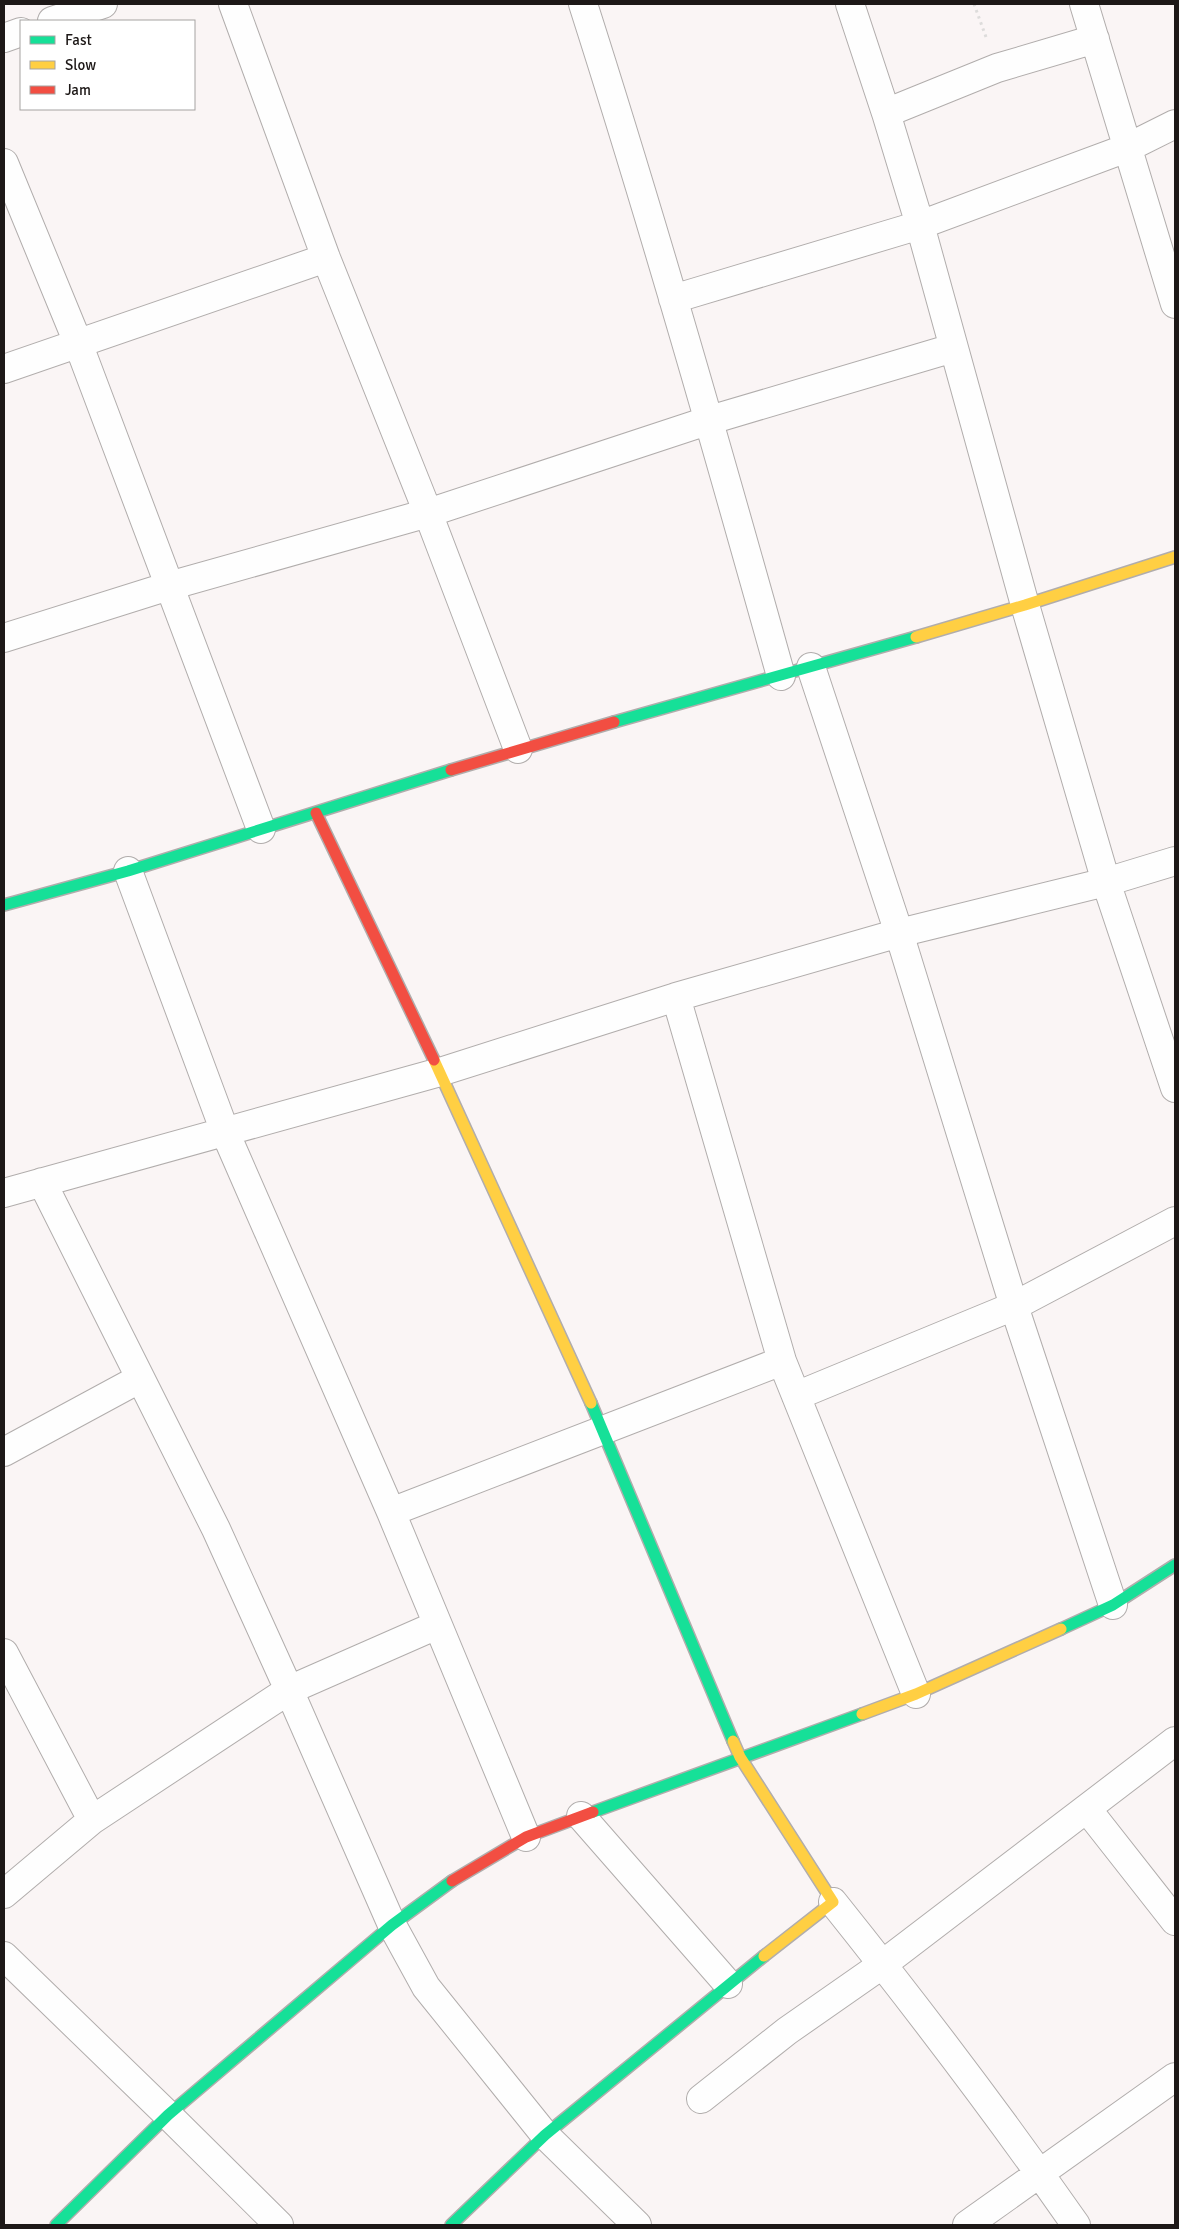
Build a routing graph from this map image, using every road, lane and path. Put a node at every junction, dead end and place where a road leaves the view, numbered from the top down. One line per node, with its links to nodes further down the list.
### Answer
1 (103, 4): 6 (street)
2 (233, 4): 15 (street)
3 (583, 4): 16 (street)
4 (850, 4): 10 (street)
5 (1084, 4): 9 (street)
6 (55, 20)
7 (20, 32): 8 (street)
8 (4, 38)
9 (1095, 39): 10 (street); 12 (street)
10 (886, 113): 14 (street)
11 (1175, 124): 12 (street)
12 (1127, 148): 14 (street); 17 (street)
13 (4, 163): 18 (street)
14 (920, 225): 16 (street); 19 (street)
15 (326, 258): 18 (street); 22 (street)
16 (673, 299): 21 (street)
17 (1175, 304)
18 (78, 343): 20 (street); 24 (street)
19 (953, 348): 21 (street); 25 (street)
20 (4, 369)
21 (710, 420): 22 (street); 28 (street)
22 (428, 513): 24 (street); 29 (street)
23 (1175, 557): 25 (street)
24 (169, 586): 26 (street); 31 (street)
25 (1025, 605): 27 (street); 34 (street)
26 (4, 638)
27 (811, 668): 28 (street); 36 (street)
28 (781, 676): 29 (street)
29 (518, 749): 30 (street)
30 (316, 813): 31 (street); 38 (street)
31 (261, 829): 33 (street)
32 (1175, 861): 34 (street)
33 (128, 871): 35 (street); 40 (street)
34 (1106, 882): 36 (street); 39 (street)
35 (5, 902)
36 (899, 933): 37 (street); 44 (street)
37 (676, 997): 38 (street); 45 (street)
38 (440, 1072): 40 (street); 48 (street)
39 (1175, 1088)
40 (225, 1132): 41 (street); 50 (street)
41 (42, 1182): 42 (street); 46 (street)
42 (4, 1193)
43 (1175, 1221): 44 (street)
44 (1014, 1306): 47 (street); 52 (street)
45 (782, 1361): 47 (street); 48 (street)
46 (139, 1379): 49 (street); 55 (street)
47 (796, 1396): 56 (street)
48 (603, 1429): 50 (street); 58 (street)
49 (4, 1452)
50 (391, 1512): 53 (street)
51 (1175, 1565): 52 (street)
52 (1113, 1605): 56 (street)
53 (437, 1625): 55 (street); 62 (street)
54 (4, 1653): 61 (street)
55 (289, 1690): 61 (street); 66 (street)
56 (916, 1694): 58 (street)
57 (1175, 1741): 59 (street)
58 (740, 1757): 60 (street); 64 (street)
59 (1087, 1809): 65 (street); 68 (street)
60 (581, 1816): 62 (street); 69 (street)
61 (92, 1820): 63 (street)
62 (526, 1837): 66 (street)
63 (4, 1894)
64 (833, 1902): 68 (street); 69 (street)
65 (1175, 1921)
66 (392, 1925): 72 (street); 73 (street)
67 (4, 1956): 72 (street)
68 (883, 1964): 71 (street); 74 (street)
69 (728, 1984): 73 (street)
70 (1175, 2077): 74 (street)
71 (701, 2098)
72 (168, 2115): 75 (street); 76 (street)
73 (545, 2135): 77 (street); 78 (street)
74 (1040, 2173): 79 (street); 80 (street)
75 (56, 2225)
76 (279, 2225)
77 (451, 2225)
78 (637, 2225)
79 (967, 2225)
80 (1076, 2225)

